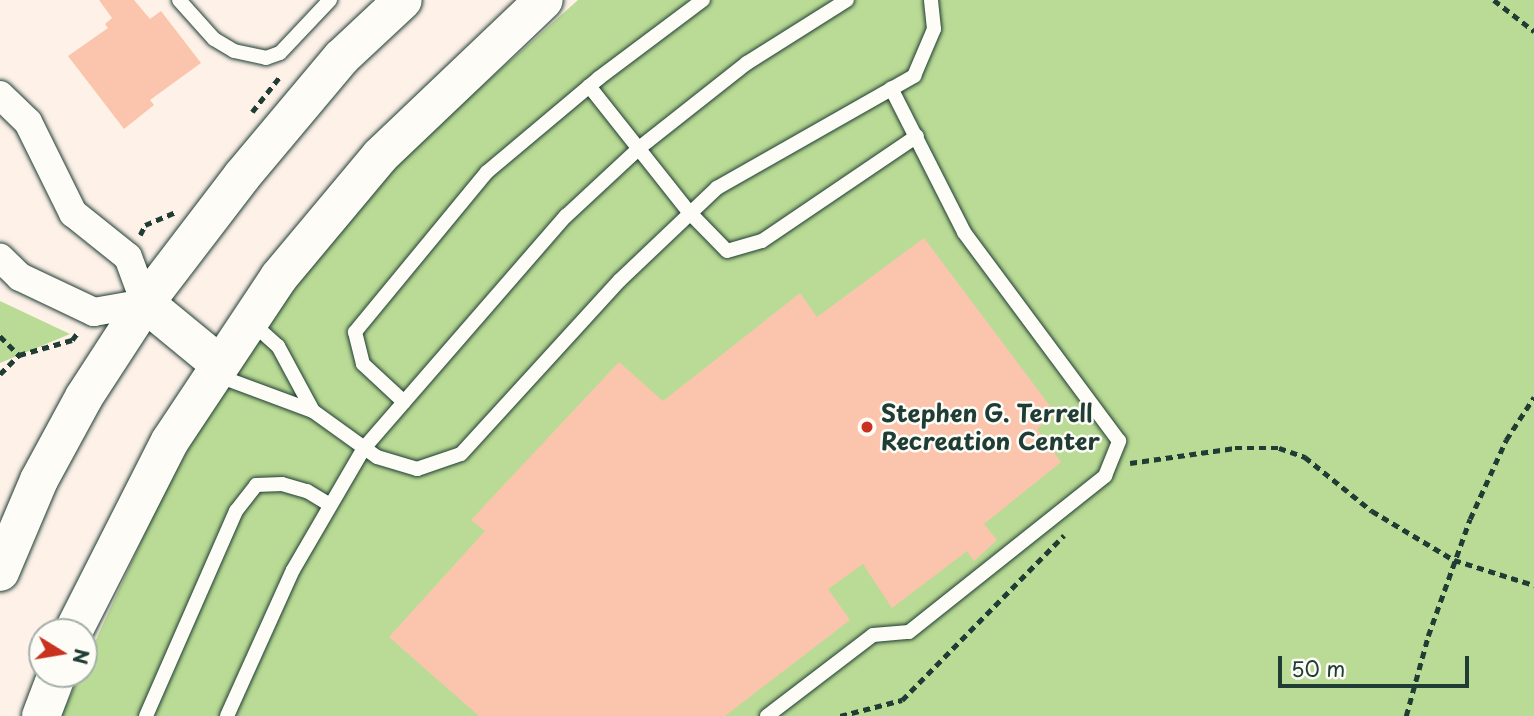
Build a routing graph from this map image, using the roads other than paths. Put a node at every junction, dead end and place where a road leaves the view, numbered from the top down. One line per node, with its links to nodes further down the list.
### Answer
1 (179, 0): 2 (lane)
2 (330, 0)
3 (403, 0): 15 (main road)
4 (544, 0): 16 (main road)
5 (703, 0): 8 (lane)
6 (847, 0): 12 (lane)
7 (931, 0): 9 (lane)
8 (589, 86): 12 (lane); 18 (lane)
9 (891, 88): 11 (lane); 13 (lane)
10 (0, 95): 15 (street)
11 (917, 136): 13 (lane); 28 (lane)
12 (638, 149): 13 (lane); 18 (lane)
13 (689, 212): 20 (lane)
14 (0, 258): 15 (street)
15 (145, 303): 17 (main road); 22 (main road)
16 (248, 320): 17 (main road); 19 (lane)
17 (215, 368): 19 (lane); 23 (main road)
18 (404, 402): 20 (lane)
19 (313, 411): 20 (lane)
20 (364, 448): 21 (lane)
21 (330, 505): 25 (lane); 27 (lane)
22 (0, 572)
23 (80, 618)
24 (52, 688): 26 (main road)
25 (231, 714)
26 (41, 716)
27 (146, 716)
28 (767, 716)

